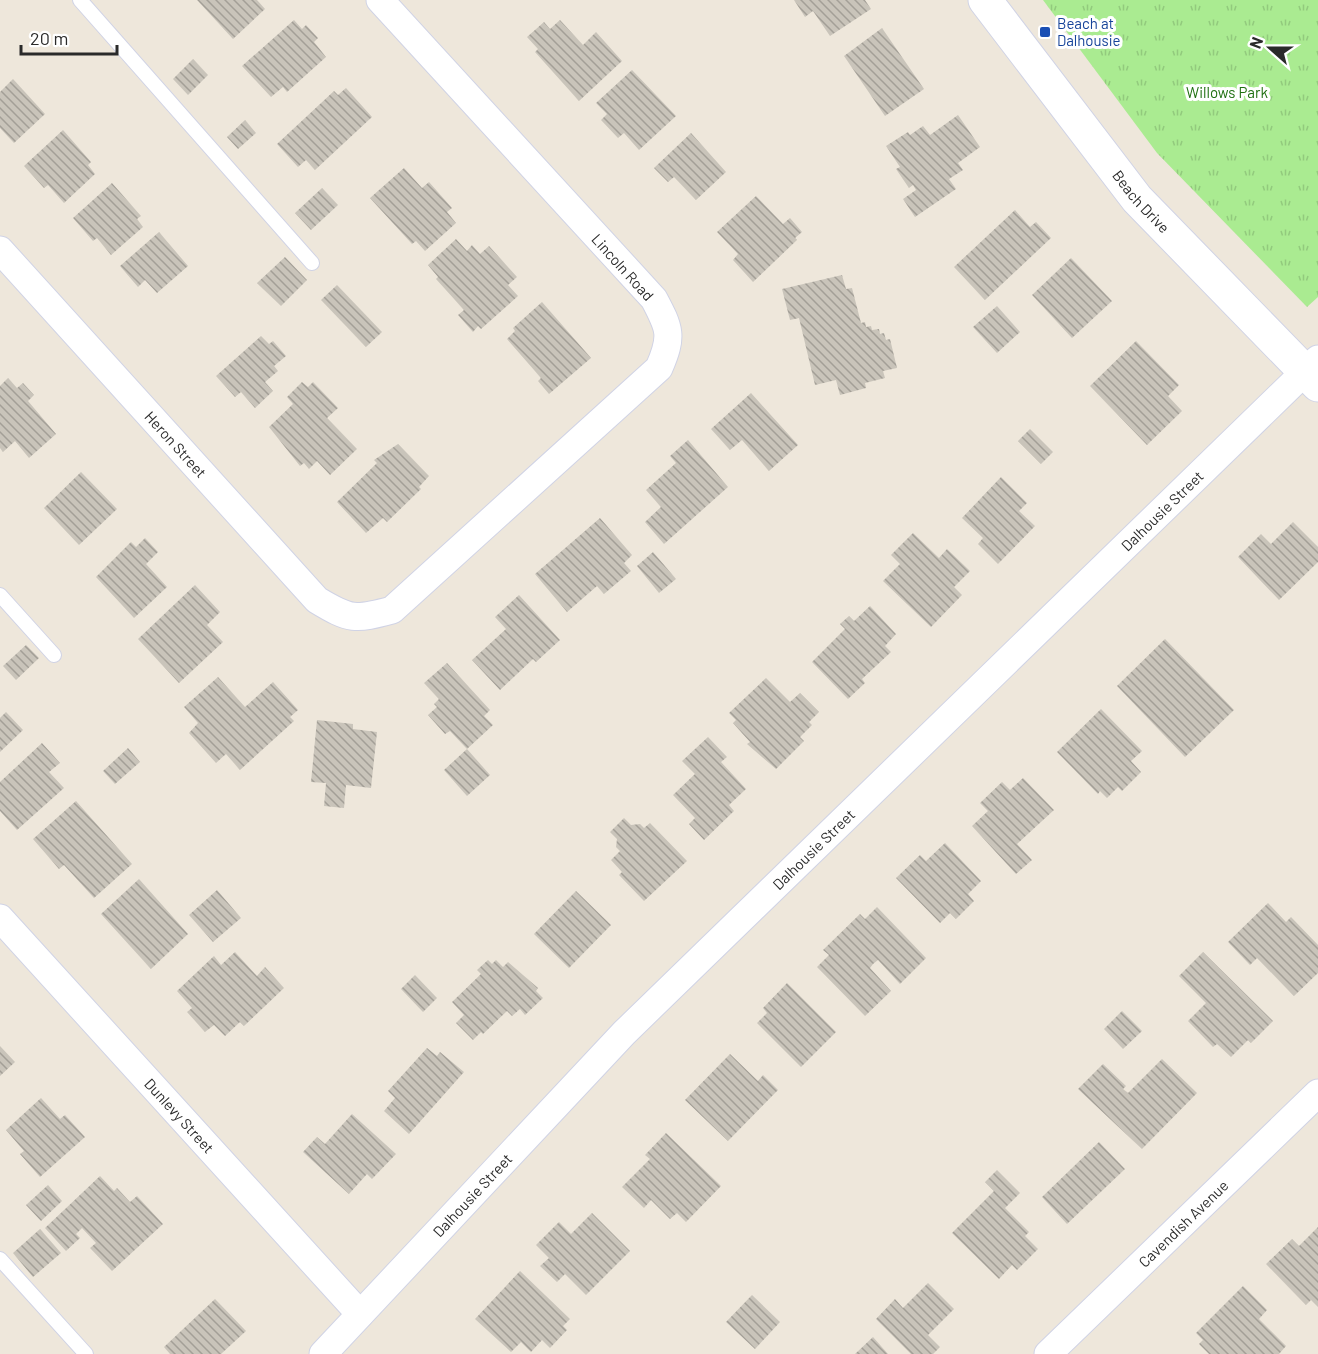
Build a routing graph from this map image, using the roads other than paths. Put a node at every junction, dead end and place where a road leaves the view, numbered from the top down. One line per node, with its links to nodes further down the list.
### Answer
1 (80, 0): 5 (lane)
2 (380, 0): 8 (street, Lincoln Road)
3 (985, 0): 6 (main road, Beach Drive)
4 (0, 250): 8 (street, Heron Street)
5 (312, 263)
6 (1314, 372): 13 (street, Dalhousie Street)
7 (0, 595): 9 (lane)
8 (366, 617)
9 (54, 655)
10 (0, 918): 13 (street, Dunlevy Street)
11 (1318, 1093): 16 (street, Cavendish Avenue)
12 (0, 1259): 14 (lane)
13 (360, 1314): 15 (street, Dalhousie Street)
14 (86, 1354)
15 (323, 1354)
16 (1048, 1354)

